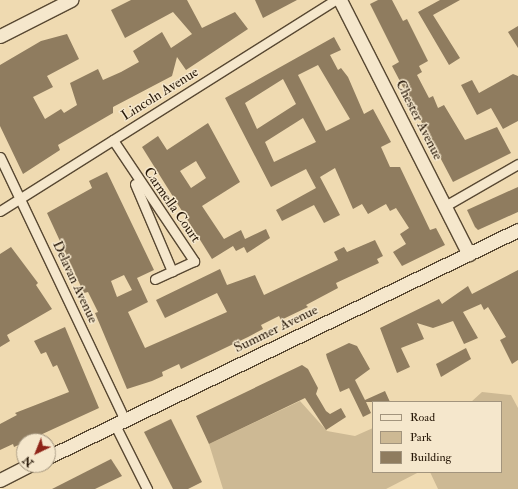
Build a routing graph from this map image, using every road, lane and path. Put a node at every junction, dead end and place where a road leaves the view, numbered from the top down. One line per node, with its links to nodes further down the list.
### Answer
1 (72, 0): 4 (street)
2 (335, 0): 5 (street, Lincoln Avenue)
3 (340, 0): 10 (street, Chester Avenue)
4 (0, 36)
5 (113, 140): 8 (street, Carmella Court); 9 (street, Lincoln Avenue)
6 (0, 157): 9 (street, Delavan Avenue)
7 (518, 164): 10 (street)
8 (128, 166): 14 (street, Carmella Court); 14 (street, Carmella Court)
9 (20, 199): 11 (street, Lincoln Avenue); 16 (street, Delavan Avenue)
10 (445, 206): 13 (street, Chester Avenue)
11 (0, 211)
12 (518, 230): 13 (street, Summer Avenue)
13 (469, 254): 16 (street, Summer Avenue)
14 (172, 270): 15 (street, Carmella Court)
15 (155, 279)
16 (120, 422): 17 (street, Summer Avenue); 20 (street, Delavan Avenue)
17 (56, 453)
18 (16, 472): 19 (street)
19 (0, 480)
20 (147, 489)

